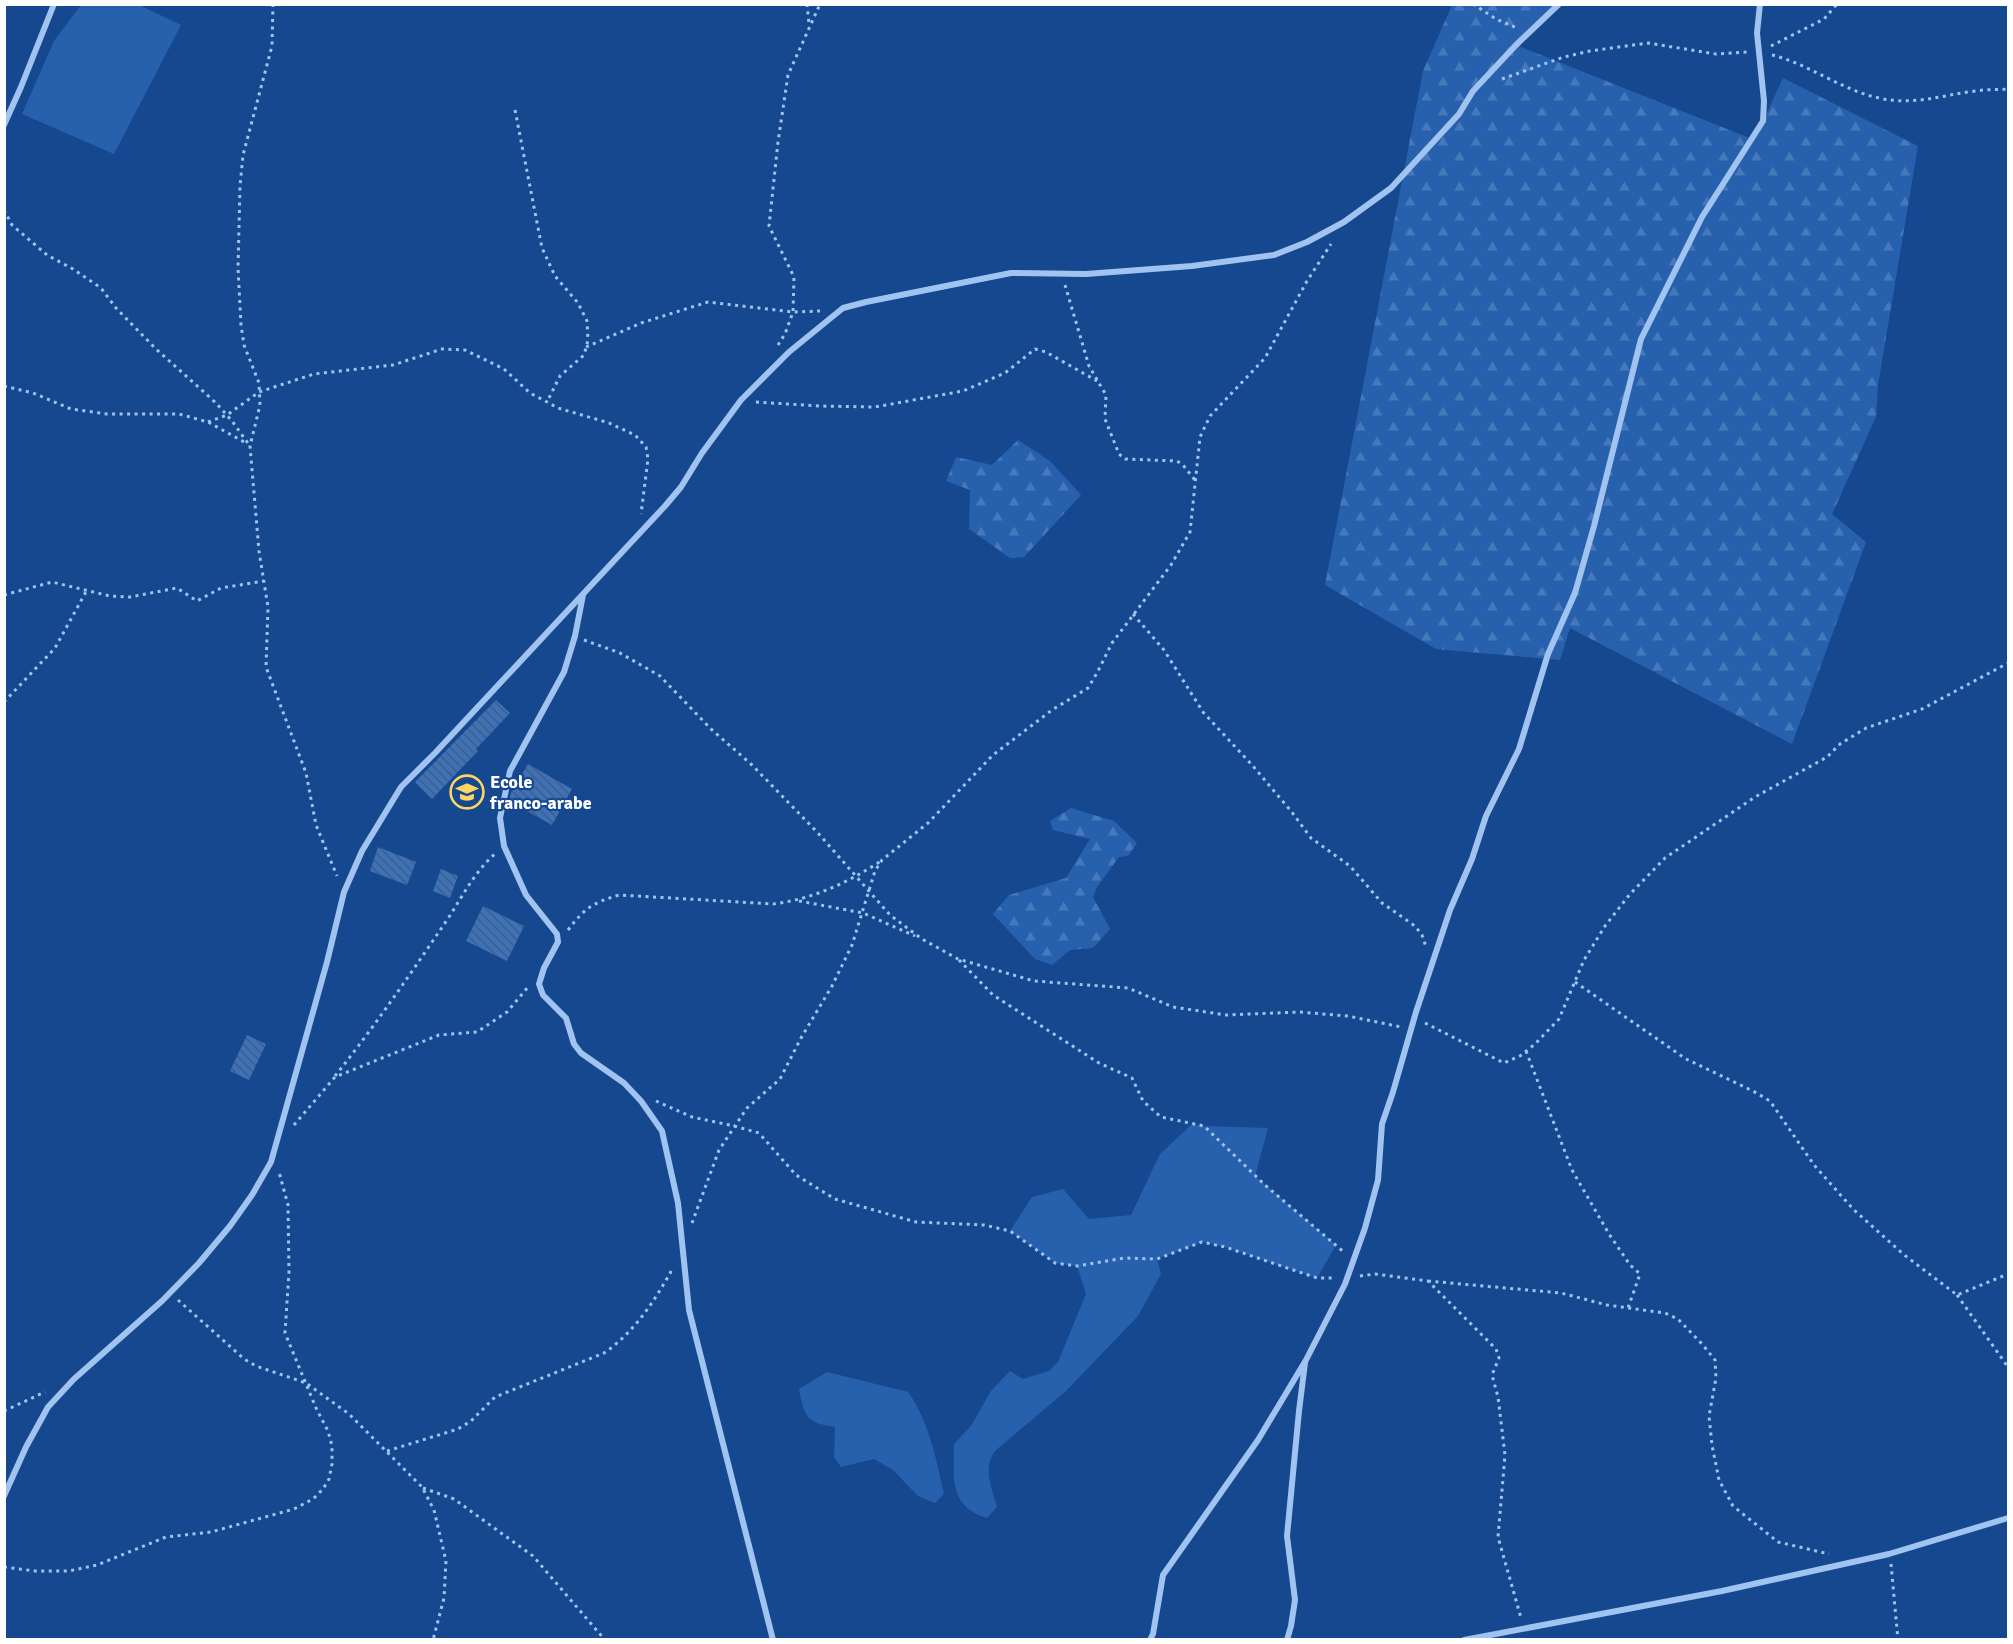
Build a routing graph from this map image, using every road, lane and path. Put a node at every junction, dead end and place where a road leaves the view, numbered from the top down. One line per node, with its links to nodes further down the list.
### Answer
1 (54, 4): 15 (street)
2 (273, 4): 25 (path)
3 (807, 4): 9 (path)
4 (820, 4): 9 (path)
5 (1473, 4): 10 (path)
6 (1559, 4): 10 (street)
7 (1760, 4): 11 (street)
8 (1837, 4): 11 (path)
9 (809, 24): 20 (path)
10 (1529, 33): 18 (street)
11 (1758, 52): 12 (path); 13 (path); 51 (street)
12 (1501, 79)
13 (2008, 89)
14 (515, 110): 21 (path)
15 (4, 125)
16 (4, 210): 28 (path)
17 (1332, 242): 31 (path)
18 (1062, 274): 23 (path); 26 (street)
19 (820, 311): 20 (path)
20 (793, 312): 21 (path); 22 (path)
21 (586, 347): 27 (path)
22 (772, 353)
23 (1097, 381): 26 (path); 31 (path)
24 (4, 386): 29 (path)
25 (260, 392): 27 (path); 28 (path); 30 (path)
26 (741, 400): 32 (street)
27 (547, 402): 32 (path)
28 (227, 415): 29 (path); 30 (path)
29 (208, 422): 30 (path)
30 (250, 446): 33 (path)
31 (1196, 481): 37 (path)
32 (639, 533): 35 (street)
33 (264, 580): 34 (path); 44 (path)
34 (87, 590): 36 (path); 40 (path)
35 (583, 594): 38 (street); 44 (street)
36 (4, 595)
37 (1133, 614): 42 (path); 51 (path)
38 (575, 636): 41 (street); 43 (path)
39 (2008, 663): 52 (path)
40 (4, 702)
41 (504, 846): 49 (street); 57 (path)
42 (882, 860): 43 (path); 45 (path)
43 (856, 877): 45 (path); 46 (path)
44 (344, 892): 61 (street)
45 (869, 892): 47 (path); 48 (path)
46 (798, 901): 47 (path); 49 (path)
47 (862, 913): 48 (path); 59 (path)
48 (922, 939): 50 (path)
49 (558, 942): 63 (street)
50 (958, 959): 55 (path); 64 (path)
51 (1432, 966): 54 (street)
52 (1575, 982): 56 (path); 69 (path)
53 (529, 986): 57 (path)
54 (1414, 1019): 55 (street); 56 (path)
55 (1411, 1030): 64 (street)
56 (1527, 1051): 70 (path)
57 (335, 1077): 60 (path)
58 (652, 1099): 59 (path)
59 (734, 1126): 62 (path); 66 (path)
60 (288, 1134)
61 (274, 1152): 68 (street); 74 (path)
62 (690, 1230)
63 (682, 1252): 76 (path); 86 (street)
64 (1353, 1260): 66 (street)
65 (2008, 1274): 69 (path)
66 (1347, 1277): 67 (path); 71 (street)
67 (1428, 1281): 70 (path); 83 (path)
68 (170, 1293): 73 (street); 74 (path)
69 (1957, 1295): 72 (path)
70 (1628, 1308): 81 (path)
71 (1306, 1360): 87 (street); 88 (street)
72 (2008, 1366)
73 (74, 1379): 75 (path); 78 (street)
74 (306, 1383): 76 (path); 82 (path)
75 (4, 1411)
76 (387, 1451): 77 (path)
77 (422, 1487): 84 (path); 85 (path)
78 (4, 1496)
79 (2008, 1518): 80 (street)
80 (1890, 1554): 83 (street); 90 (path)
81 (1834, 1556)
82 (4, 1567)
83 (1524, 1629): 89 (street)
84 (433, 1640)
85 (605, 1640)
86 (773, 1640)
87 (1150, 1640)
88 (1287, 1640)
89 (1464, 1640)
90 (1898, 1640)

